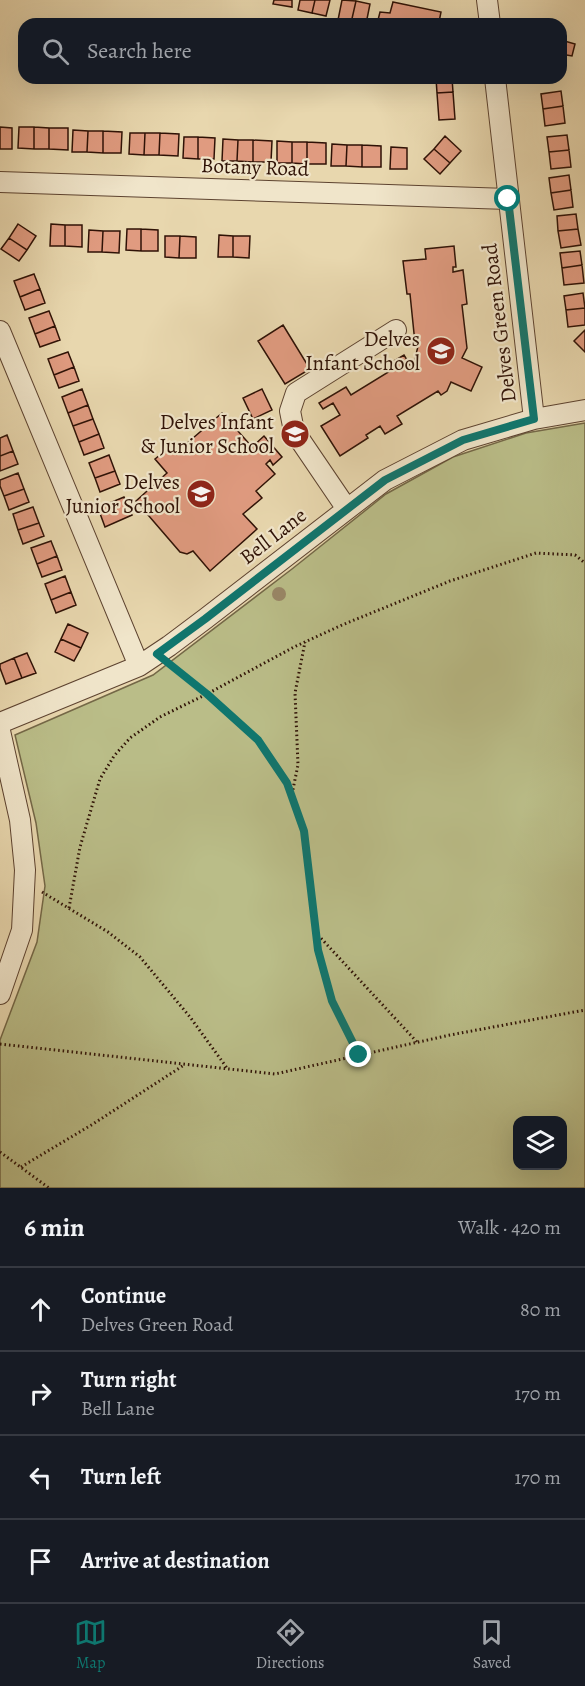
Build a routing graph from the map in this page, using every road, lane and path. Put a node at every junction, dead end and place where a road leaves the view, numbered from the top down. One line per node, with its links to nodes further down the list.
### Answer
1 (487, 0): 2 (street)
2 (489, 18)
3 (496, 84): 5 (street, Delves Green Road)
4 (0, 182): 5 (street, Botany Road)
5 (508, 199): 9 (street, Delves Green Road)
6 (396, 330): 10 (street)
7 (0, 331): 14 (street)
8 (585, 410): 9 (street, Bell Lane)
9 (534, 419): 10 (street, Bell Lane)
10 (347, 509): 13 (street, Bell Lane)
11 (585, 563): 12 (path)
12 (306, 642): 15 (path); 19 (path)
13 (157, 654): 14 (street, Bell Lane); 15 (path)
14 (138, 666): 16 (street, Bell Lane)
15 (207, 694): 19 (path); 21 (path)
16 (0, 723)
17 (0, 731): 18 (street)
18 (5, 773): 20 (street)
19 (292, 794): 22 (path)
20 (25, 882): 21 (path); 23 (street)
21 (69, 908): 29 (path)
22 (316, 934): 25 (path); 27 (path)
23 (0, 994)
24 (585, 1010): 25 (path)
25 (417, 1042): 27 (path)
26 (0, 1044): 28 (path)
27 (359, 1055): 29 (path)
28 (185, 1064): 29 (path); 31 (path)
29 (227, 1068)
30 (0, 1152): 31 (path)
31 (21, 1167): 32 (path)
32 (49, 1188)

